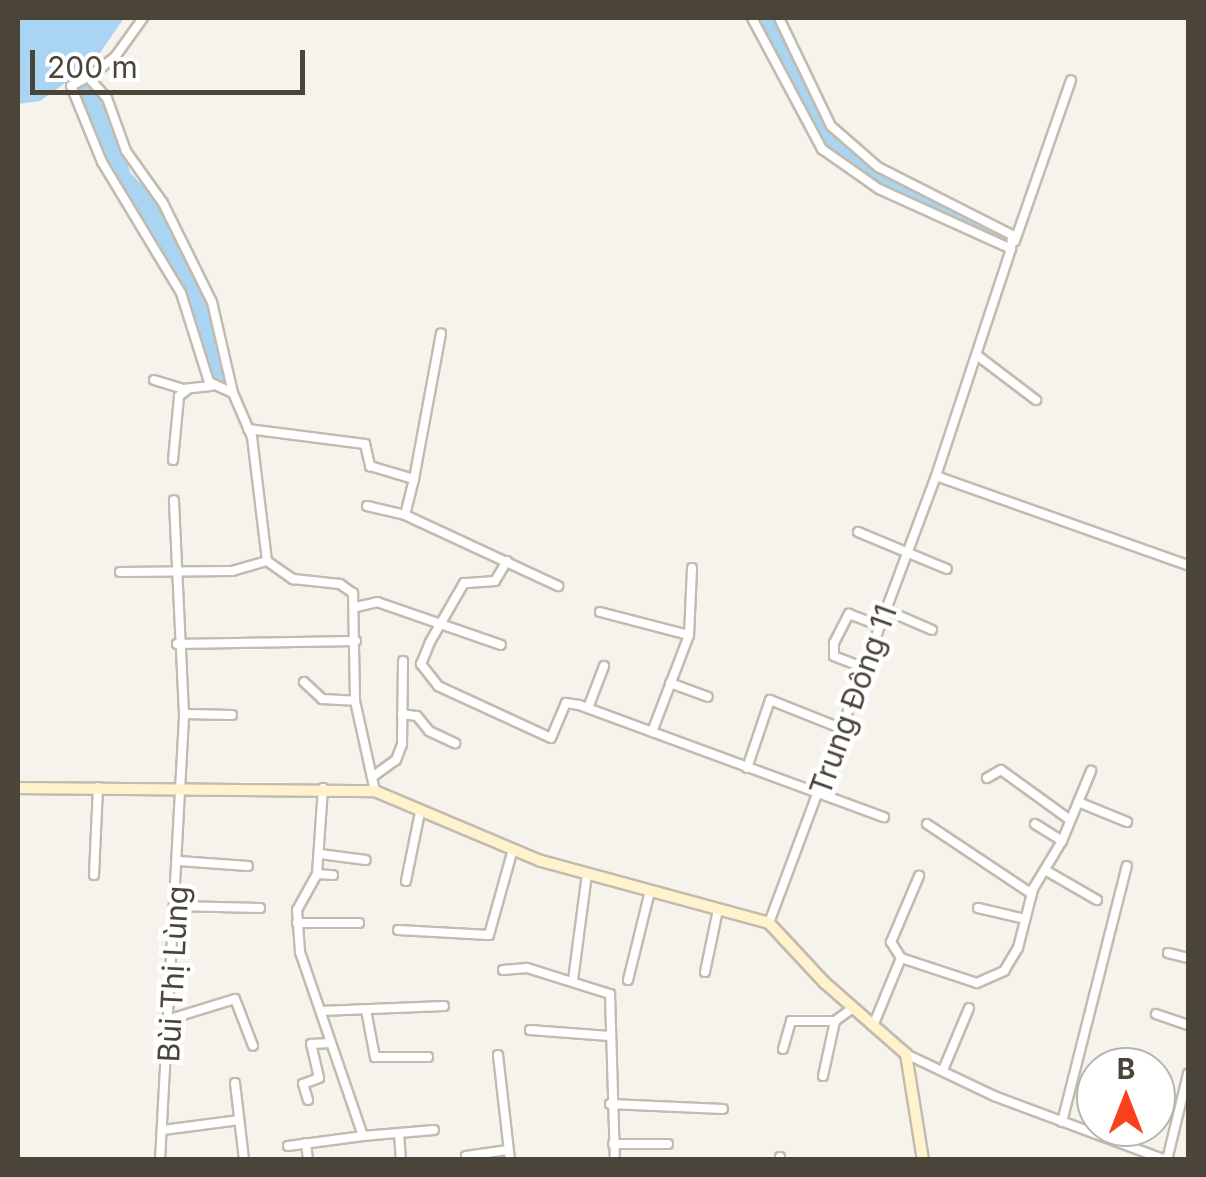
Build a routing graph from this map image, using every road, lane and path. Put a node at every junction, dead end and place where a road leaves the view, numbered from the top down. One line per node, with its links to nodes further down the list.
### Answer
1 (143, 18): 4 (street)
2 (752, 18): 6 (street)
3 (780, 18): 6 (street)
4 (88, 77): 10 (street); 12 (street)
5 (1072, 80): 6 (street, Trung Đông 11)
6 (1013, 245): 8 (street, Trung Đông 11)
7 (441, 334): 17 (street)
8 (978, 356): 13 (street); 16 (street, Trung Đông 11)
9 (154, 380): 11 (street)
10 (212, 386): 11 (street); 12 (street)
11 (188, 389): 15 (street)
12 (234, 393): 14 (street)
13 (1036, 400)
14 (248, 428): 17 (street); 23 (street)
15 (173, 460)
16 (936, 476): 22 (street, Trung Đông 11); 25 (street)
17 (414, 479): 20 (street)
18 (174, 500): 29 (street, Bùi Thị Lùng)
19 (367, 506): 20 (street)
20 (404, 515): 24 (street)
21 (858, 532): 22 (street)
22 (908, 552): 27 (street); 32 (street, Trung Đông 11)
23 (266, 561): 29 (street); 31 (street)
24 (506, 561): 30 (street); 34 (street)
25 (1188, 565)
26 (692, 568): 37 (street)
27 (947, 570)
28 (120, 572): 29 (street)
29 (173, 575): 39 (street, Bùi Thị Lùng)
30 (558, 586)
31 (356, 607): 34 (street); 38 (street)
32 (886, 610): 35 (street, Trung Đông 11); 36 (street)
33 (600, 612): 37 (street)
34 (446, 621): 40 (street); 48 (street)
35 (880, 626): 43 (street, Trung Đông 11); 43 (street)
36 (932, 630)
37 (689, 635): 45 (street)
38 (356, 641): 39 (street); 47 (street)
39 (177, 644): 49 (street, Bùi Thị Lùng)
40 (501, 645)
41 (403, 661): 50 (street)
42 (604, 666): 48 (street)
43 (865, 668): 52 (street, Trung Đông 11)
44 (304, 682): 47 (street)
45 (670, 683): 46 (street); 53 (street)
46 (708, 698)
47 (356, 701): 57 (street)
48 (588, 708): 53 (street)
49 (184, 714): 51 (street); 61 (street, Bùi Thị Lùng)
50 (402, 714): 54 (street); 57 (street)
51 (232, 715)
52 (843, 729): 55 (street); 64 (street, Trung Đông 11)
53 (652, 732): 55 (street)
54 (455, 743)
55 (747, 768): 64 (street)
56 (1091, 770): 65 (street)
57 (374, 776): 63 (street)
58 (987, 778): 68 (street)
59 (18, 788): 60 (main road)
60 (98, 788): 61 (main road); 82 (street)
61 (182, 788): 62 (main road); 76 (street, Bùi Thị Lùng)
62 (323, 788): 63 (main road); 74 (street)
63 (375, 792): 66 (main road)
64 (818, 795): 67 (street); 96 (street, Trung Đông 11)
65 (1078, 802): 68 (street); 69 (street)
66 (420, 812): 73 (main road); 85 (street)
67 (884, 818)
68 (1070, 820): 72 (street)
69 (1126, 822)
70 (927, 824): 87 (street)
71 (1035, 824): 72 (street)
72 (1062, 841): 79 (street)
73 (514, 848): 81 (main road); 97 (street)
74 (320, 854): 75 (street); 80 (street)
75 (366, 860)
76 (180, 861): 77 (street); 89 (street, Bùi Thị Lùng)
77 (248, 866)
78 (1128, 866): 131 (street)
79 (1045, 870): 87 (street); 88 (street)
80 (317, 874): 83 (street); 95 (street)
81 (587, 874): 86 (main road); 103 (street)
82 (94, 875)
83 (333, 875)
84 (919, 876): 99 (street)
85 (406, 881)
86 (650, 891): 92 (main road); 104 (street)
87 (1032, 894): 93 (street)
88 (1097, 900)
89 (176, 906): 90 (street); 111 (street, Bùi Thị Lùng)
90 (260, 908)
91 (978, 908): 93 (street)
92 (718, 910): 96 (main road); 102 (street)
93 (1025, 919): 99 (street)
94 (359, 923): 95 (street)
95 (297, 924): 109 (street)
96 (769, 924): 106 (main road)
97 (398, 930)
98 (1168, 953): 100 (street)
99 (900, 958): 114 (street)
100 (1188, 958)
101 (503, 970): 103 (street)
102 (705, 972)
103 (573, 980): 116 (street)
104 (628, 980)
105 (444, 1006): 108 (street)
106 (853, 1008): 112 (street); 114 (main road)
107 (969, 1008): 123 (street)
108 (366, 1010): 109 (street); 122 (street)
109 (321, 1011): 117 (street)
110 (1156, 1014): 113 (street)
111 (170, 1020): 118 (street); 132 (street, Bùi Thị Lùng)
112 (835, 1021): 119 (street); 125 (street)
113 (1188, 1025)
114 (873, 1026): 120 (main road)
115 (530, 1030): 116 (street)
116 (609, 1036): 128 (street)
117 (331, 1043): 127 (street); 135 (street)
118 (253, 1046)
119 (783, 1050)
120 (906, 1054): 123 (street); 147 (main road)
121 (498, 1055): 140 (street)
122 (428, 1058)
123 (944, 1070): 131 (street)
124 (1188, 1074): 148 (street)
125 (823, 1076)
126 (235, 1084): 130 (street)
127 (308, 1100)
128 (610, 1104): 129 (street); 137 (street)
129 (723, 1108)
130 (239, 1120): 132 (street); 144 (street)
131 (1062, 1122): 148 (street)
132 (163, 1130): 143 (street, Bùi Thị Lùng)
133 (434, 1130): 134 (street)
134 (399, 1133): 135 (street); 142 (street)
135 (363, 1136): 136 (street)
136 (306, 1143): 139 (street); 145 (street)
137 (613, 1144): 138 (street); 146 (street)
138 (668, 1144)
139 (288, 1146)
140 (509, 1155): 141 (street)
141 (466, 1156)
142 (402, 1159)
143 (160, 1160)
144 (244, 1160)
145 (308, 1160)
146 (615, 1160)
147 (923, 1160)
148 (1167, 1160)

